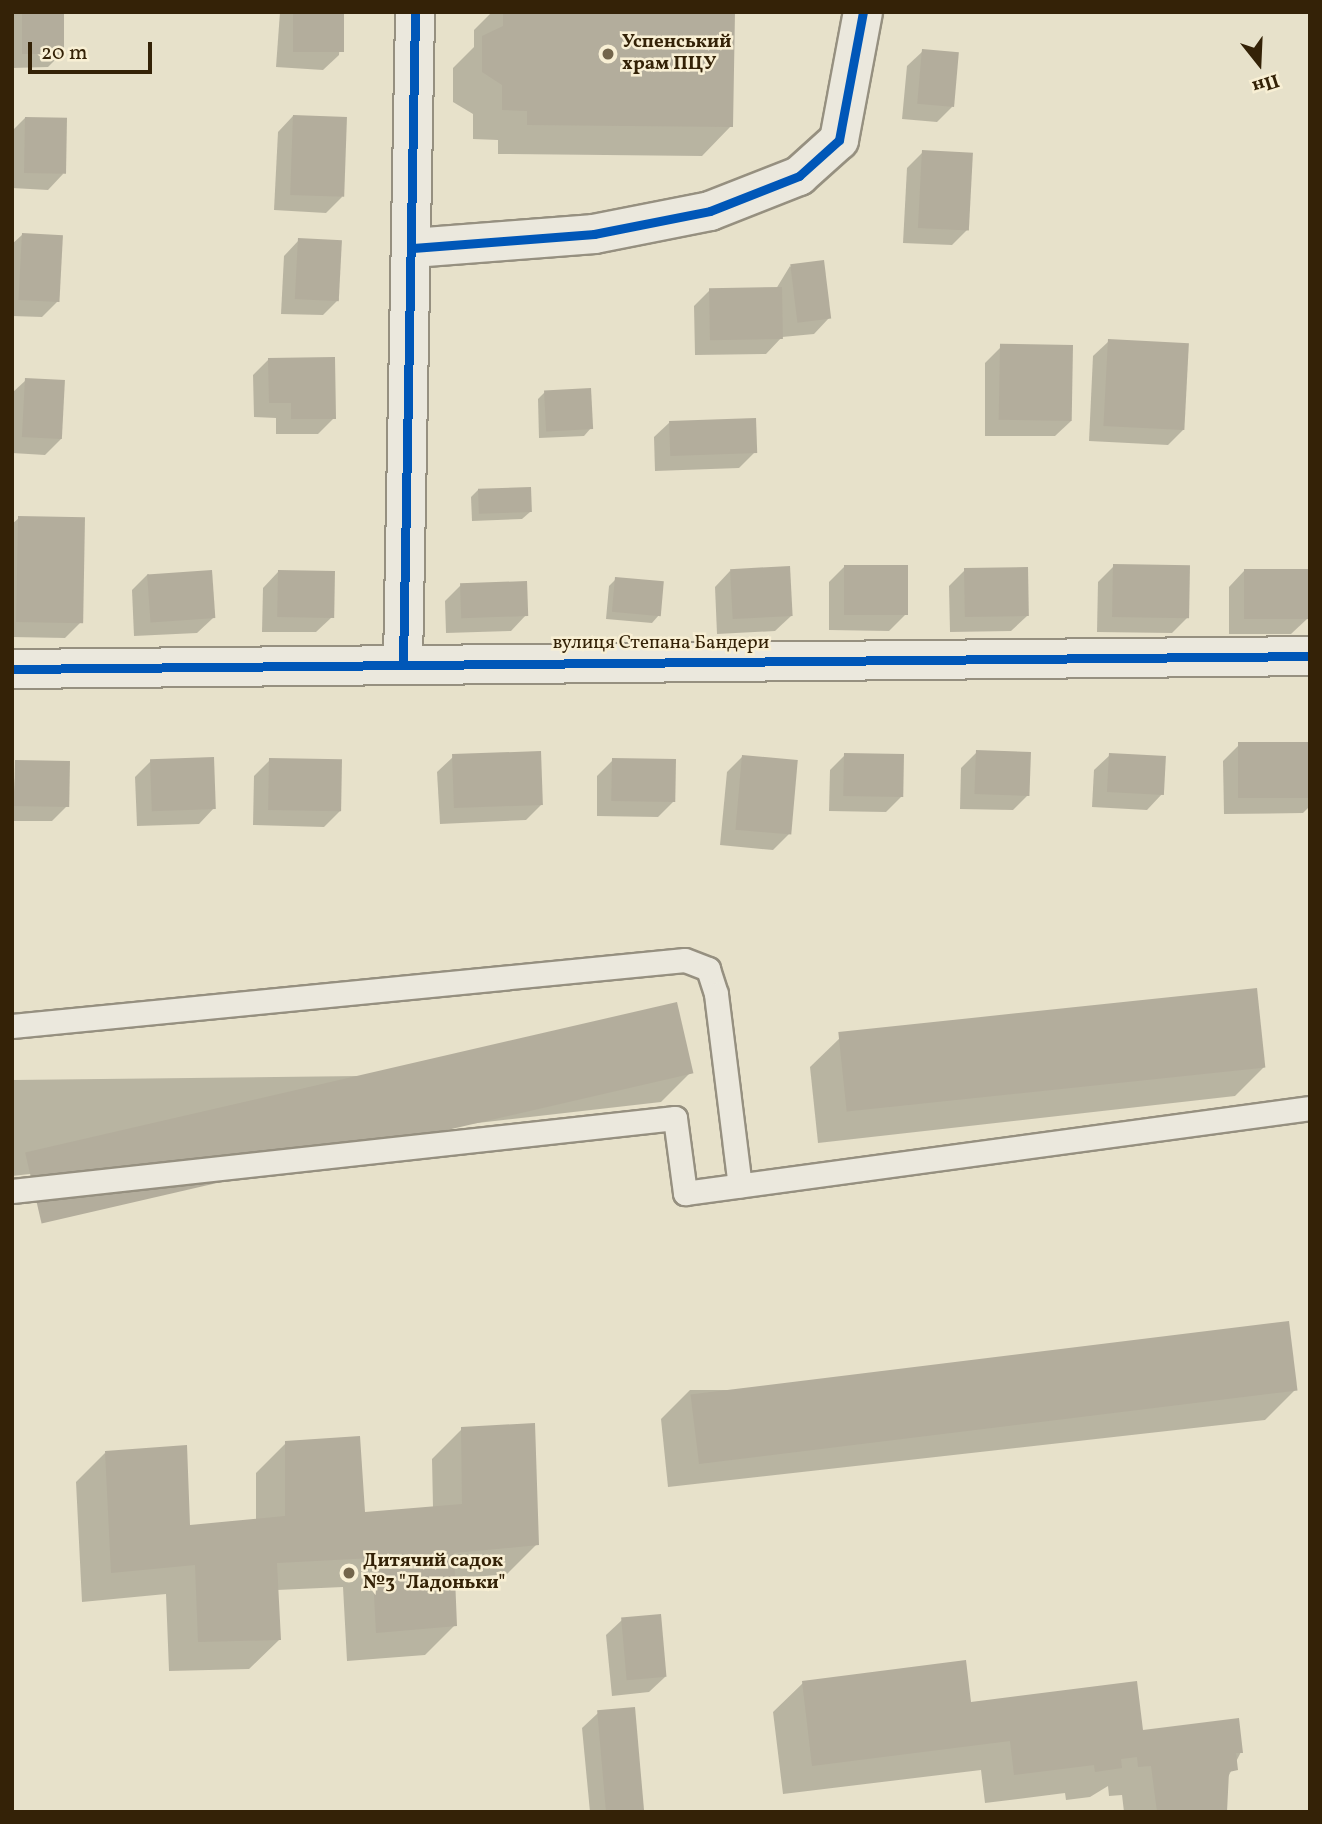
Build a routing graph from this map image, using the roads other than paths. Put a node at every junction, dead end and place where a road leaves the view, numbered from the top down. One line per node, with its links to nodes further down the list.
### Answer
1 (415, 12): 3 (street)
2 (863, 12): 3 (street)
3 (413, 248): 5 (street)
4 (1310, 656): 5 (street, вулиця Степана Бандери)
5 (402, 663): 6 (street, вулиця Степана Бандери)
6 (12, 669)
7 (12, 1026): 9 (lane)
8 (1310, 1108): 9 (lane)
9 (740, 1185): 10 (lane)
10 (12, 1191)

